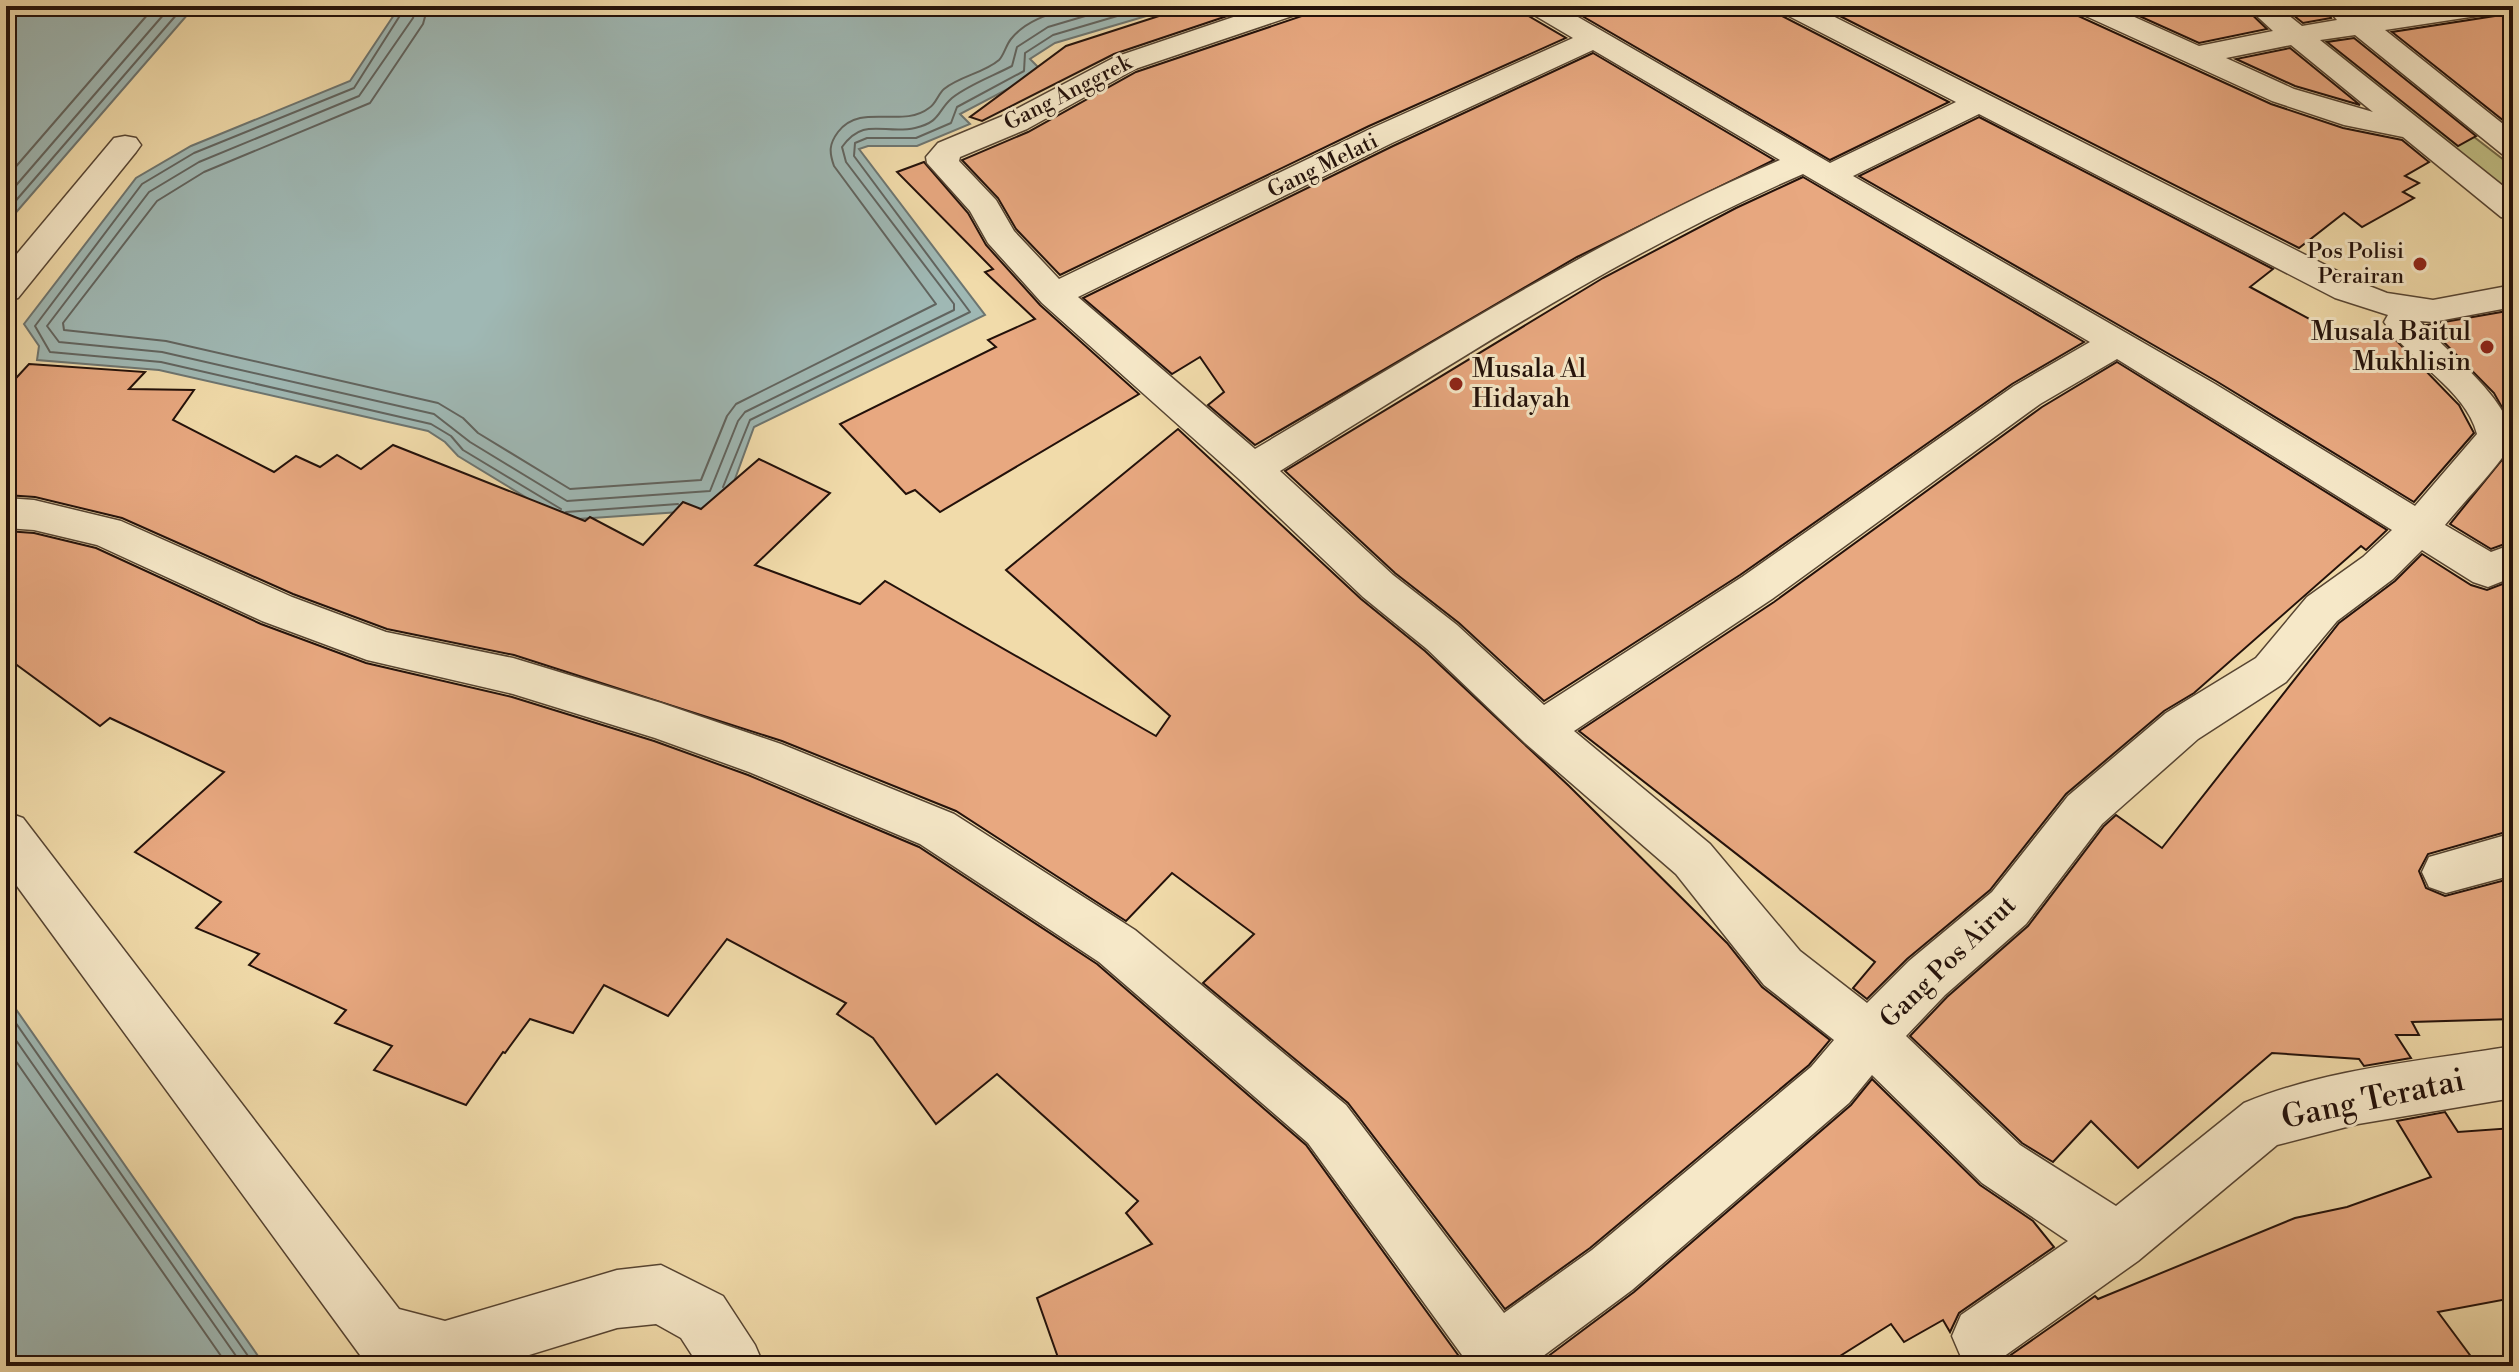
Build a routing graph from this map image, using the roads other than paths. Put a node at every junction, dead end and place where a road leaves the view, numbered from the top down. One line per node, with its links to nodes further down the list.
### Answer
1 (1294, 6): 19 (street, Gang Anggrek)
2 (1539, 6): 10 (street)
3 (1791, 6): 12 (street)
4 (2087, 6): 11 (street)
5 (2260, 6): 9 (street)
6 (2334, 6): 8 (street)
7 (2490, 6): 8 (street)
8 (2361, 26): 9 (street); 15 (street)
9 (2297, 35): 11 (street); 13 (street)
10 (1594, 39): 16 (street); 19 (street, Gang Melati)
11 (2199, 55): 13 (street)
12 (1978, 103): 16 (street); 21 (street)
13 (2417, 130): 17 (street)
14 (125, 145): 18 (street)
15 (2513, 147)
16 (1818, 168): 22 (street); 23 (street)
17 (2513, 210)
18 (6, 290)
19 (1054, 295): 23 (street)
20 (2513, 296): 21 (street)
21 (2408, 310): 25 (street, Gang Pos Airut)
22 (2115, 344): 25 (street); 27 (street)
23 (1253, 469): 27 (street)
24 (6, 513): 35 (street)
25 (2419, 528): 26 (street); 31 (street, Gang Pos Airut)
26 (2513, 560)
27 (1541, 730): 31 (street)
28 (6, 833): 36 (street)
29 (2513, 854): 30 (street)
30 (2446, 872)
31 (1870, 1037): 33 (street); 35 (street, Gang Pos Airut)
32 (2513, 1072): 33 (street, Gang Teratai)
33 (2118, 1241): 34 (street, Gang Teratai)
34 (1982, 1336)
35 (1503, 1359)
36 (734, 1366)

